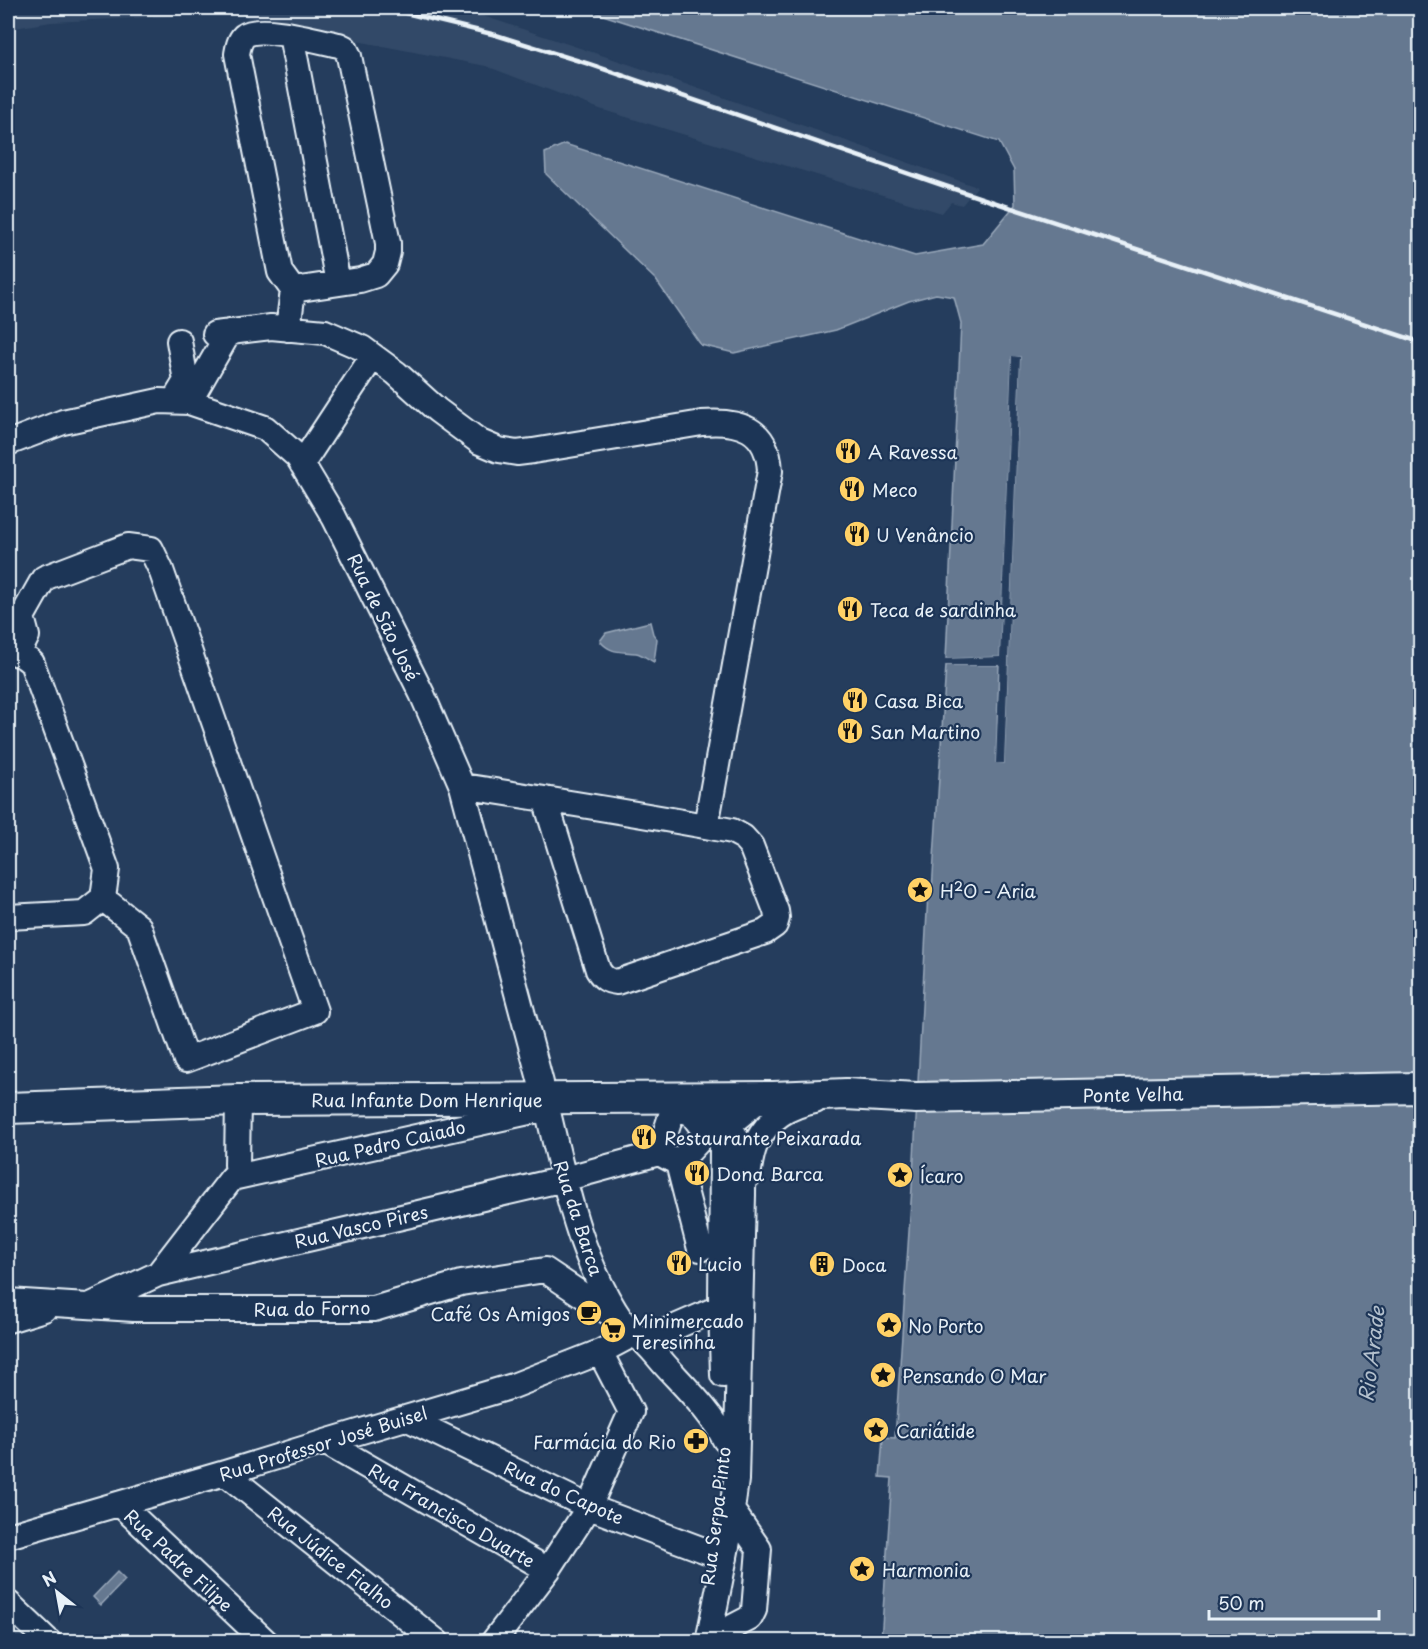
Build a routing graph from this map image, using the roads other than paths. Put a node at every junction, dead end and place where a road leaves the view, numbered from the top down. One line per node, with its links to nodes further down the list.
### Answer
1 (291, 35): 2 (street); 2 (street); 3 (street)
2 (338, 283): 3 (street)
3 (293, 290): 4 (street)
4 (288, 329): 6 (street); 7 (street)
5 (179, 341): 7 (street)
6 (373, 356): 9 (street); 13 (street)
7 (182, 402): 8 (street, Rua de São José); 9 (street, Rua de São José)
8 (8, 443)
9 (302, 464): 11 (street, Rua de São José)
10 (13, 653): 14 (street); 15 (street)
11 (462, 786): 12 (street); 16 (street, Rua de São José)
12 (545, 799): 13 (street); 13 (street)
13 (706, 826)
14 (110, 904)
15 (8, 917)
16 (541, 1083)
17 (1420, 1088): 18 (main road, Ponte Velha)
18 (846, 1096): 19 (main road, Rua Infante Dom Henrique); 28 (street)
19 (773, 1097): 21 (main road, Rua Infante Dom Henrique); 24 (street)
20 (238, 1100): 21 (main road, Rua Infante Dom Henrique); 22 (main road, Rua Infante Dom Henrique); 26 (street)
21 (671, 1101): 24 (street); 25 (street); 25 (street)
22 (8, 1108)
23 (547, 1108): 26 (street, Rua Pedro Caiado); 27 (street, Rua da Barca)
24 (730, 1128): 28 (street); 34 (street, Rua Serpa Pinto)
25 (669, 1158): 27 (street, Rua Vasco Pires); 29 (street)
26 (234, 1172): 30 (street)
27 (564, 1179): 30 (street, Rua Vasco Pires); 36 (street, Rua da Barca)
28 (743, 1196): 37 (street, Rua Serpa Pinto)
29 (700, 1249)
30 (158, 1274): 33 (street, Rua Vasco Pires)
31 (8, 1301): 32 (street, Rua do Forno)
32 (61, 1305): 33 (street, Rua do Forno); 35 (street)
33 (89, 1306): 36 (street, Rua do Forno)
34 (721, 1306): 36 (street, Rua Professor José Buisel); 37 (street); 41 (street, Rua Serpa Pinto)
35 (8, 1320)
36 (633, 1333): 38 (street, Rua Professor José Buisel); 40 (street)
37 (739, 1335): 39 (street, Rua Serpa Pinto)
38 (600, 1352): 42 (street, Rua Professor José Buisel); 47 (street)
39 (739, 1362): 41 (street); 48 (street, Rua Serpa Pinto)
40 (675, 1376): 41 (street); 43 (street)
41 (724, 1387): 43 (street, Rua Serpa Pinto)
42 (406, 1418): 44 (street, Rua Professor José Buisel); 47 (street, Rua do Capote)
43 (725, 1440): 50 (street, Rua Serpa Pinto)
44 (325, 1442): 45 (street, Rua Professor José Buisel); 51 (street, Rua Francisco Duarte)
45 (225, 1473): 46 (street, Rua Professor José Buisel); 55 (street, Rua Júdice Fialho)
46 (120, 1504): 49 (street, Rua Professor José Buisel); 54 (street, Rua Padre Filipe)
47 (589, 1507): 50 (street, Rua do Capote); 51 (street)
48 (732, 1510): 50 (street, Rua Serpa Pinto); 57 (street)
49 (8, 1536)
50 (719, 1556): 57 (street, Rua Serpa Pinto)
51 (548, 1570): 56 (street)
52 (8, 1603): 53 (street)
53 (49, 1641)
54 (266, 1641)
55 (437, 1641)
56 (493, 1641)
57 (704, 1641)

